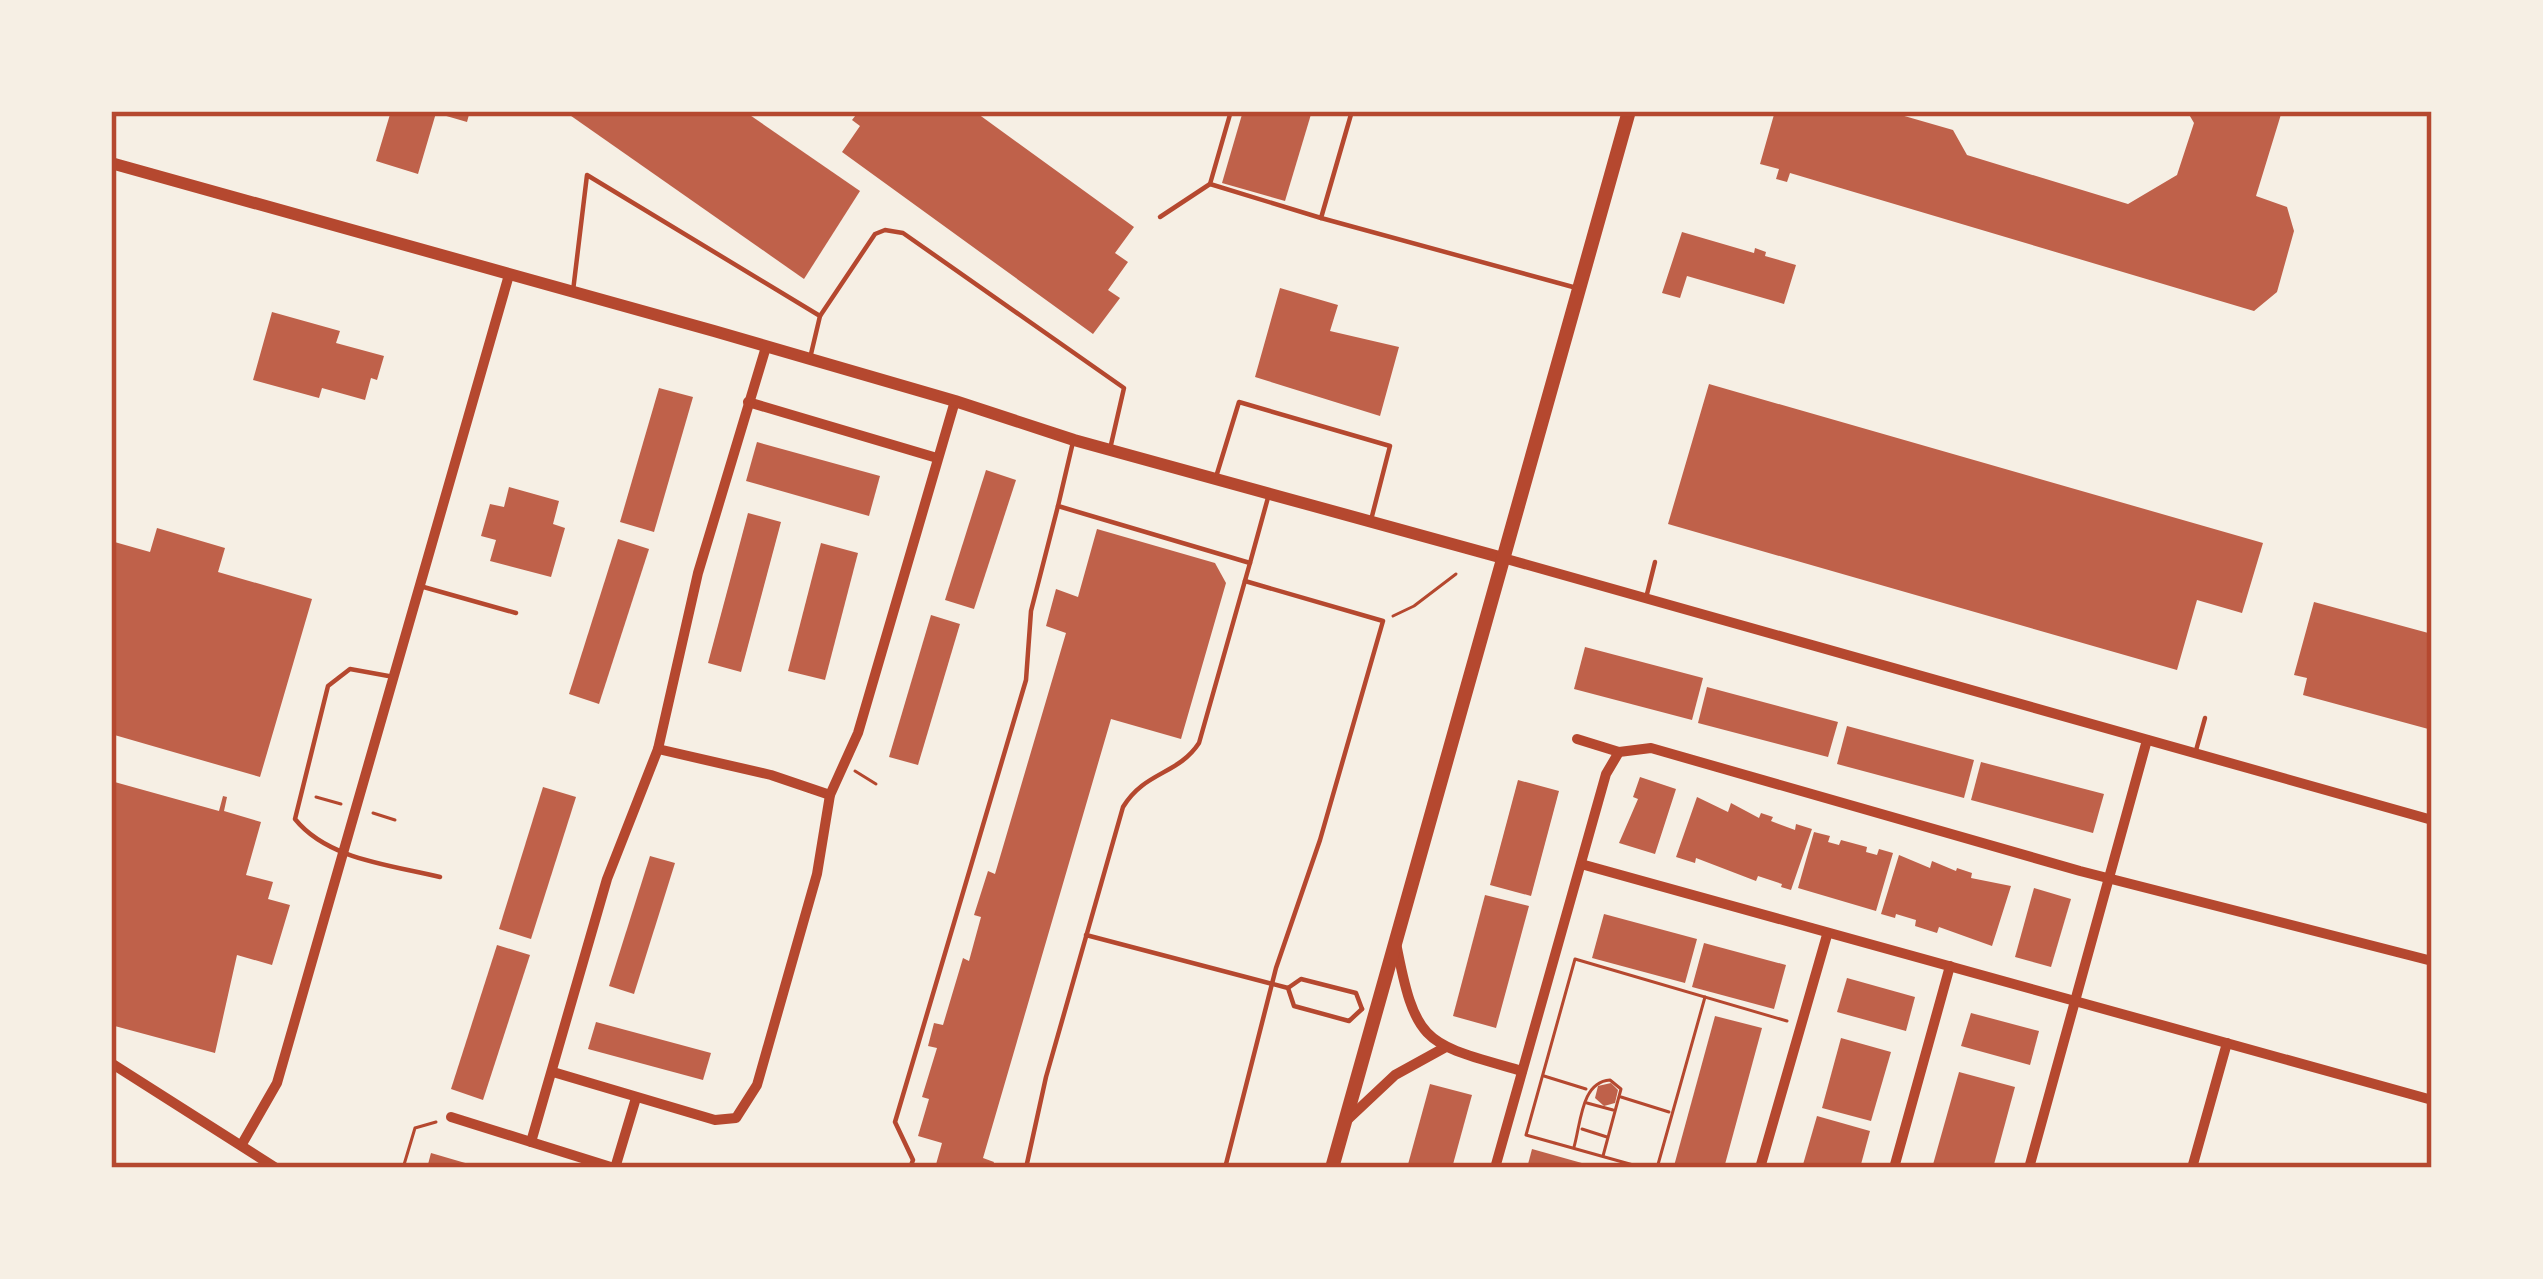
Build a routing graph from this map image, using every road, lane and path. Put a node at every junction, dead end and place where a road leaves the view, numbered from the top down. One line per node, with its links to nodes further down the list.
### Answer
1 (1231, 111): 5 (lane)
2 (1352, 111): 7 (lane)
3 (1629, 111): 9 (main road)
4 (111, 163): 8 (street)
5 (1210, 184): 6 (lane); 7 (lane)
6 (1160, 218)
7 (1321, 218): 9 (lane)
8 (509, 275): 10 (street); 28 (street)
9 (1579, 289): 23 (main road)
10 (573, 292): 11 (lane); 12 (street)
11 (820, 316): 13 (lane); 17 (lane)
12 (766, 347): 13 (street); 15 (street)
13 (809, 359): 14 (street)
14 (955, 401): 16 (street); 18 (street)
15 (748, 402): 18 (street); 36 (street)
16 (1074, 440): 17 (street); 21 (lane)
17 (1109, 449): 19 (street)
18 (937, 458): 39 (street)
19 (1216, 477): 20 (street); 22 (lane)
20 (1270, 492): 22 (street); 25 (lane)
21 (1058, 506): 25 (lane); 82 (lane)
22 (1371, 521): 23 (street)
23 (1503, 558): 29 (street); 49 (main road)
24 (1655, 562): 29 (lane)
25 (1250, 563): 27 (lane)
26 (1456, 574): 31 (path)
27 (1245, 581): 31 (lane); 47 (lane)
28 (420, 586): 30 (lane); 32 (street)
29 (1646, 598): 35 (street)
30 (516, 613)
31 (1383, 621): 52 (lane)
32 (394, 677): 43 (street); 43 (lane)
33 (2205, 718): 38 (lane)
34 (1577, 739): 37 (street)
35 (2147, 740): 38 (street); 46 (street)
36 (658, 749): 41 (street); 62 (street)
37 (1619, 752): 44 (street); 46 (street)
38 (2195, 754): 42 (street)
39 (844, 764): 40 (path); 41 (street)
40 (876, 784)
41 (830, 795): 66 (street)
42 (2432, 820)
43 (346, 853): 45 (lane); 76 (street)
44 (1581, 864): 48 (street); 61 (street)
45 (440, 877)
46 (2109, 878): 50 (street); 55 (street)
47 (1086, 935): 52 (lane); 83 (lane)
48 (1827, 935): 51 (street); 57 (street)
49 (1396, 942): 56 (main road); 59 (street)
50 (2432, 961)
51 (1950, 966): 55 (street); 90 (street)
52 (1272, 985): 53 (lane); 84 (lane)
53 (1288, 988): 56 (lane); 56 (lane)
54 (1705, 997): 57 (path); 63 (path); 70 (path)
55 (2074, 1001): 58 (street); 91 (street)
56 (1369, 1011): 72 (main road)
57 (1801, 1025): 89 (street)
58 (2227, 1043): 67 (street); 92 (street)
59 (1444, 1048): 61 (street); 72 (street)
60 (111, 1063): 76 (street)
61 (1522, 1071): 86 (street)
62 (553, 1072): 66 (street); 75 (street)
63 (1542, 1076): 64 (path); 77 (path)
64 (1589, 1090): 65 (path); 68 (path)
65 (1619, 1097): 69 (path); 70 (path)
66 (636, 1098): 81 (street)
67 (2432, 1100)
68 (1586, 1102): 69 (path); 73 (path)
69 (1616, 1111): 74 (path)
70 (1672, 1113): 88 (path)
71 (452, 1117): 75 (street); 80 (path)
72 (1345, 1121): 85 (main road)
73 (1579, 1129): 74 (path); 77 (path)
74 (1609, 1137): 78 (path)
75 (531, 1142): 81 (street)
76 (242, 1144): 79 (street)
77 (1574, 1148): 78 (path)
78 (1603, 1156): 87 (path)
79 (276, 1168)
80 (404, 1168)
81 (615, 1168)
82 (910, 1168)
83 (1026, 1168)
84 (1226, 1168)
85 (1332, 1168)
86 (1495, 1168)
87 (1644, 1168)
88 (1658, 1168)
89 (1760, 1168)
90 (1894, 1168)
91 (2029, 1168)
92 (2192, 1168)

